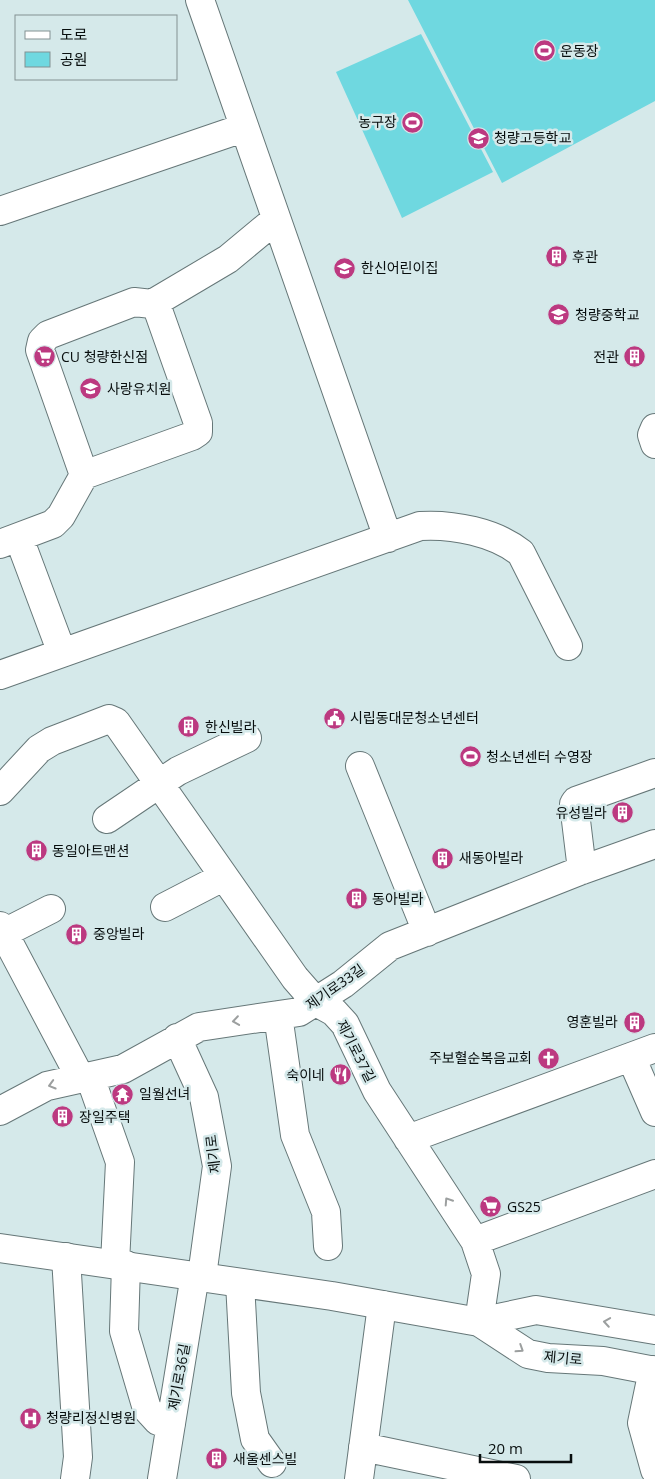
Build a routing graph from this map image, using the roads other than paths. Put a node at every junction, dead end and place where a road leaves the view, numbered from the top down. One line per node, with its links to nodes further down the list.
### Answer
1 (200, 0): 2 (street)
2 (243, 128): 3 (street); 4 (street)
3 (0, 212)
4 (275, 220): 5 (street); 9 (street)
5 (152, 304): 8 (street); 8 (street)
6 (655, 428): 7 (street)
7 (655, 444)
8 (84, 475): 10 (street)
9 (388, 538): 11 (street); 12 (street)
10 (10, 541): 12 (street)
11 (568, 646)
12 (62, 653): 13 (street)
13 (0, 674)
14 (247, 738): 17 (street)
15 (360, 766): 26 (street)
16 (655, 772): 21 (street)
17 (158, 784): 18 (street, 제기로37길); 19 (street); 22 (street, 제기로37길)
18 (0, 791)
19 (106, 820)
20 (655, 844): 21 (street, 제기로33길)
21 (582, 870): 26 (street, 제기로33길)
22 (223, 877): 23 (street); 27 (street, 제기로37길)
23 (165, 907)
24 (51, 909): 25 (street)
25 (2, 929): 31 (street)
26 (427, 932): 27 (street, 제기로33길)
27 (316, 1002): 28 (street, 제기로33길); 34 (street, 제기로37길)
28 (278, 1015): 29 (street, 제기로33길, one-way to 29); 37 (street)
29 (177, 1038): 31 (street, 제기로33길); 41 (street, 제기로)
30 (643, 1053): 33 (street); 34 (street)
31 (86, 1078): 32 (street, 제기로33길, one-way to 32); 40 (street)
32 (0, 1111)
33 (655, 1112)
34 (408, 1139): 36 (street, 제기로37길, one-way to 34)
35 (655, 1174): 36 (street)
36 (475, 1241): 44 (street, 제기로37길)
37 (328, 1246)
38 (0, 1248): 39 (street, 제기로)
39 (66, 1257): 40 (street, 제기로); 51 (street)
40 (120, 1264): 41 (street, 제기로); 47 (street)
41 (198, 1275): 42 (street, 제기로); 47 (street, 제기로36길)
42 (240, 1283): 43 (street, 제기로); 49 (street)
43 (382, 1305): 44 (street, 제기로); 48 (street)
44 (479, 1322): 45 (street, 제기로, one-way to 44); 46 (street, 제기로, one-way to 46)
45 (655, 1330)
46 (654, 1371): 50 (street)
47 (171, 1424): 52 (street, 제기로36길)
48 (363, 1447): 53 (street); 54 (street)
49 (272, 1463)
50 (655, 1470)
51 (75, 1477)
52 (162, 1479)
53 (359, 1479)
54 (516, 1479)

